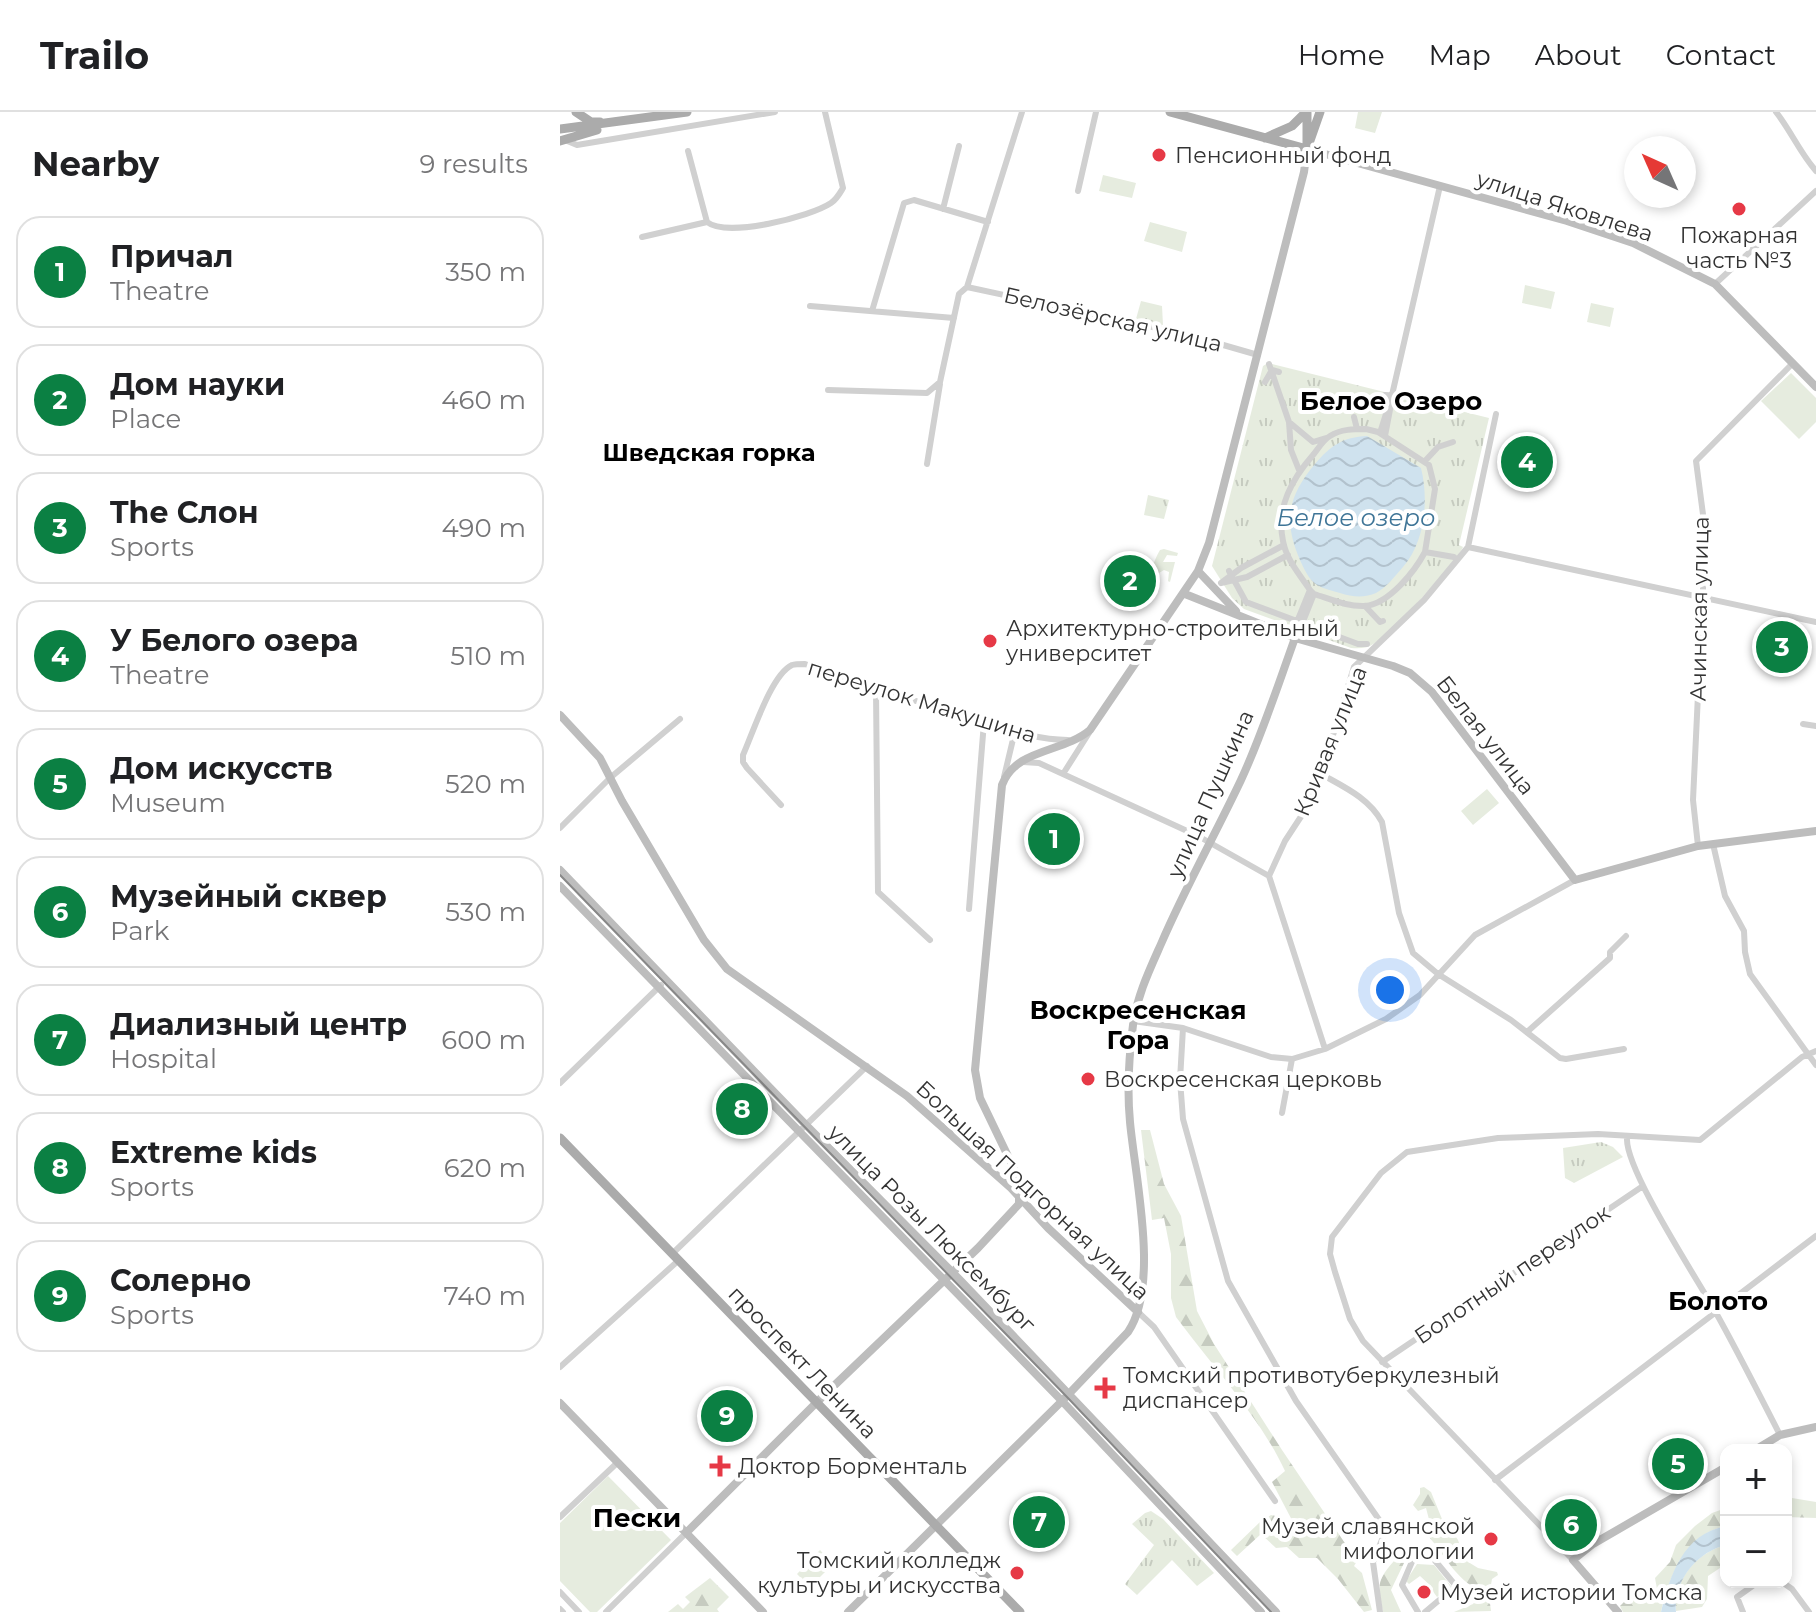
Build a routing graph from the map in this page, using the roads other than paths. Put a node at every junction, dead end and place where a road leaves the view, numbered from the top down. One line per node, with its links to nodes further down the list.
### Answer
1 (576, 112): 11 (main road)
2 (687, 112): 11 (main road)
3 (775, 112): 14 (street)
4 (825, 112): 23 (street)
5 (1022, 112): 24 (street)
6 (1096, 112): 20 (street)
7 (1170, 112): 13 (main road)
8 (1307, 112): 13 (main road); 16 (main road)
9 (1320, 112): 16 (main road)
10 (1776, 112): 18 (street)
11 (615, 124): 12 (main road); 14 (main road)
12 (560, 129)
13 (1265, 138): 16 (main road)
14 (563, 140)
15 (959, 146): 22 (street)
16 (1307, 149): 19 (main road, улица Яковлева); 31 (main road)
17 (688, 151): 23 (street)
18 (1816, 171)
19 (1440, 186): 26 (main road, улица Яковлева); 37 (street)
20 (1078, 191)
21 (1816, 191): 26 (street)
22 (943, 209): 24 (street); 29 (street)
23 (707, 222): 25 (street)
24 (988, 222): 27 (street)
25 (642, 237)
26 (1715, 284): 32 (main road, улица Яковлева)
27 (967, 287): 30 (street); 31 (street, Белозёрская улица)
28 (810, 306): 29 (street)
29 (872, 311): 30 (street)
30 (954, 318): 34 (street)
31 (1258, 355): 59 (main road)
32 (1793, 363): 35 (main road, улица Яковлева); 64 (street, Ачинская улица)
33 (1271, 369): 40 (street)
34 (940, 382): 36 (street); 49 (street)
35 (1816, 387)
36 (828, 390)
37 (1390, 407): 43 (street); 43 (street)
38 (1496, 414): 53 (street, Кривая улица)
39 (1354, 417): 42 (street)
40 (1289, 422): 41 (street); 44 (street)
41 (1302, 428): 44 (street); 45 (street)
42 (1357, 429): 43 (street); 45 (street)
43 (1383, 433): 48 (street)
44 (1290, 437): 47 (street); 50 (street)
45 (1328, 437): 50 (street)
46 (1453, 442): 48 (street)
47 (1281, 446)
48 (1425, 461): 52 (street)
49 (927, 464)
50 (1299, 470): 51 (street)
51 (1284, 545): 54 (street); 55 (street)
52 (1427, 545): 56 (street); 65 (street)
53 (1468, 547): 64 (street); 73 (street, Кривая улица)
54 (1268, 552): 57 (street); 58 (street)
55 (1288, 555): 57 (street); 62 (street)
56 (1454, 557)
57 (1273, 565): 61 (street)
58 (1241, 567): 60 (street); 61 (street)
59 (1198, 571): 63 (main road); 66 (main road)
60 (1231, 576): 61 (street); 69 (street)
61 (1246, 579)
62 (1312, 592): 65 (street); 69 (street)
63 (1185, 594): 66 (main road); 80 (main road)
64 (1703, 598): 68 (street); 93 (street, Ачинская улица)
65 (1365, 606): 67 (street)
66 (1239, 614): 71 (main road)
67 (1383, 621)
68 (1816, 622)
69 (1300, 623): 70 (street); 72 (street)
70 (1308, 633)
71 (1295, 638): 73 (main road, Белая улица); 91 (main road, улица Пушкина)
72 (1367, 644)
73 (1362, 657): 85 (street, Кривая улица); 96 (main road, Белая улица)
74 (876, 690): 77 (street, переулок Макушина); 88 (street, переулок Макушина); 100 (street)
75 (560, 715): 86 (main road, Большая Подгорная улица)
76 (680, 719): 86 (street)
77 (984, 722): 81 (street, переулок Макушина); 98 (street)
78 (1803, 724): 79 (street)
79 (1816, 726)
80 (1090, 730): 82 (main road); 84 (street)
81 (1015, 731): 82 (street, переулок Макушина); 87 (street)
82 (1076, 740): 83 (main road)
83 (1014, 766): 84 (street, переулок Макушина); 87 (main road)
84 (1063, 774): 91 (street, переулок Макушина)
85 (1321, 774): 95 (street, Кривая улица); 101 (street)
86 (610, 778): 89 (street); 112 (main road, Большая Подгорная улица)
87 (1002, 785): 120 (main road)
88 (781, 805)
89 (560, 828)
90 (1816, 831): 92 (main road)
91 (1209, 843): 95 (street, переулок Макушина); 104 (main road, улица Пушкина)
92 (1713, 844): 93 (main road); 109 (street)
93 (1698, 846): 96 (main road)
94 (560, 870): 102 (main road, улица Розы Люксембург)
95 (1269, 876): 107 (street)
96 (1575, 880): 101 (street)
97 (560, 886): 103 (main road, улица Розы Люксембург)
98 (969, 909)
99 (1626, 936): 106 (street)
100 (930, 940)
101 (1438, 974): 106 (street); 107 (street)
102 (667, 979): 103 (street); 115 (main road, улица Розы Люксембург)
103 (659, 987): 113 (street); 116 (main road, улица Розы Люксембург)
104 (1133, 1021): 105 (street); 125 (main road, улица Пушкина)
105 (1183, 1028): 110 (street); 156 (street)
106 (1527, 1032): 108 (street)
107 (1325, 1049): 110 (street)
108 (1624, 1049)
109 (1813, 1052): 111 (street); 118 (street)
110 (1292, 1059): 114 (street)
111 (1816, 1065)
112 (867, 1066): 115 (street); 120 (main road, Большая Подгорная улица)
113 (560, 1083)
114 (1282, 1113)
115 (806, 1125): 116 (street); 123 (main road, улица Розы Люксембург)
116 (798, 1133): 122 (street); 124 (main road, улица Розы Люксембург)
117 (560, 1138): 122 (main road, проспект Ленина)
118 (1627, 1138): 119 (street); 127 (street)
119 (1643, 1186): 126 (street); 127 (street, Болотный переулок)
120 (1021, 1199): 123 (main road); 125 (main road, Большая Подгорная улица)
121 (1816, 1236): 126 (street)
122 (676, 1256): 128 (street); 131 (main road, проспект Ленина)
123 (952, 1273): 124 (main road); 129 (main road, улица Розы Люксембург)
124 (944, 1281): 130 (main road, улица Розы Люксембург); 131 (main road)
125 (1138, 1312): 129 (main road); 139 (street, Большая Подгорная улица)
126 (1716, 1313): 134 (street); 138 (street)
127 (1382, 1362): 138 (street)
128 (560, 1367)
129 (1069, 1394): 130 (main road); 155 (main road, улица Розы Люксембург)
130 (1062, 1401): 141 (main road); 154 (main road, улица Розы Люксембург)
131 (817, 1402): 141 (main road, проспект Ленина); 142 (main road)
132 (560, 1403): 136 (main road)
133 (1816, 1427): 134 (main road)
134 (1780, 1435): 135 (main road)
135 (1765, 1444)
136 (617, 1463): 140 (street); 142 (main road)
137 (1720, 1470): 145 (main road)
138 (1495, 1480): 145 (street)
139 (1275, 1501)
140 (560, 1517)
141 (937, 1526): 152 (main road); 153 (main road, проспект Ленина)
142 (687, 1532): 150 (street); 151 (main road)
143 (1406, 1556): 144 (street)
144 (1414, 1557): 157 (street); 158 (street)
145 (1573, 1560): 159 (main road)
146 (1750, 1588): 160 (street)
147 (1791, 1588): 161 (street)
148 (560, 1592): 149 (street)
149 (579, 1612)
150 (606, 1612)
151 (763, 1612)
152 (848, 1612)
153 (1020, 1612)
154 (1261, 1612)
155 (1276, 1612)
156 (1380, 1612)
157 (1418, 1612)
158 (1425, 1612)
159 (1618, 1612)
160 (1743, 1612)
161 (1809, 1612)

